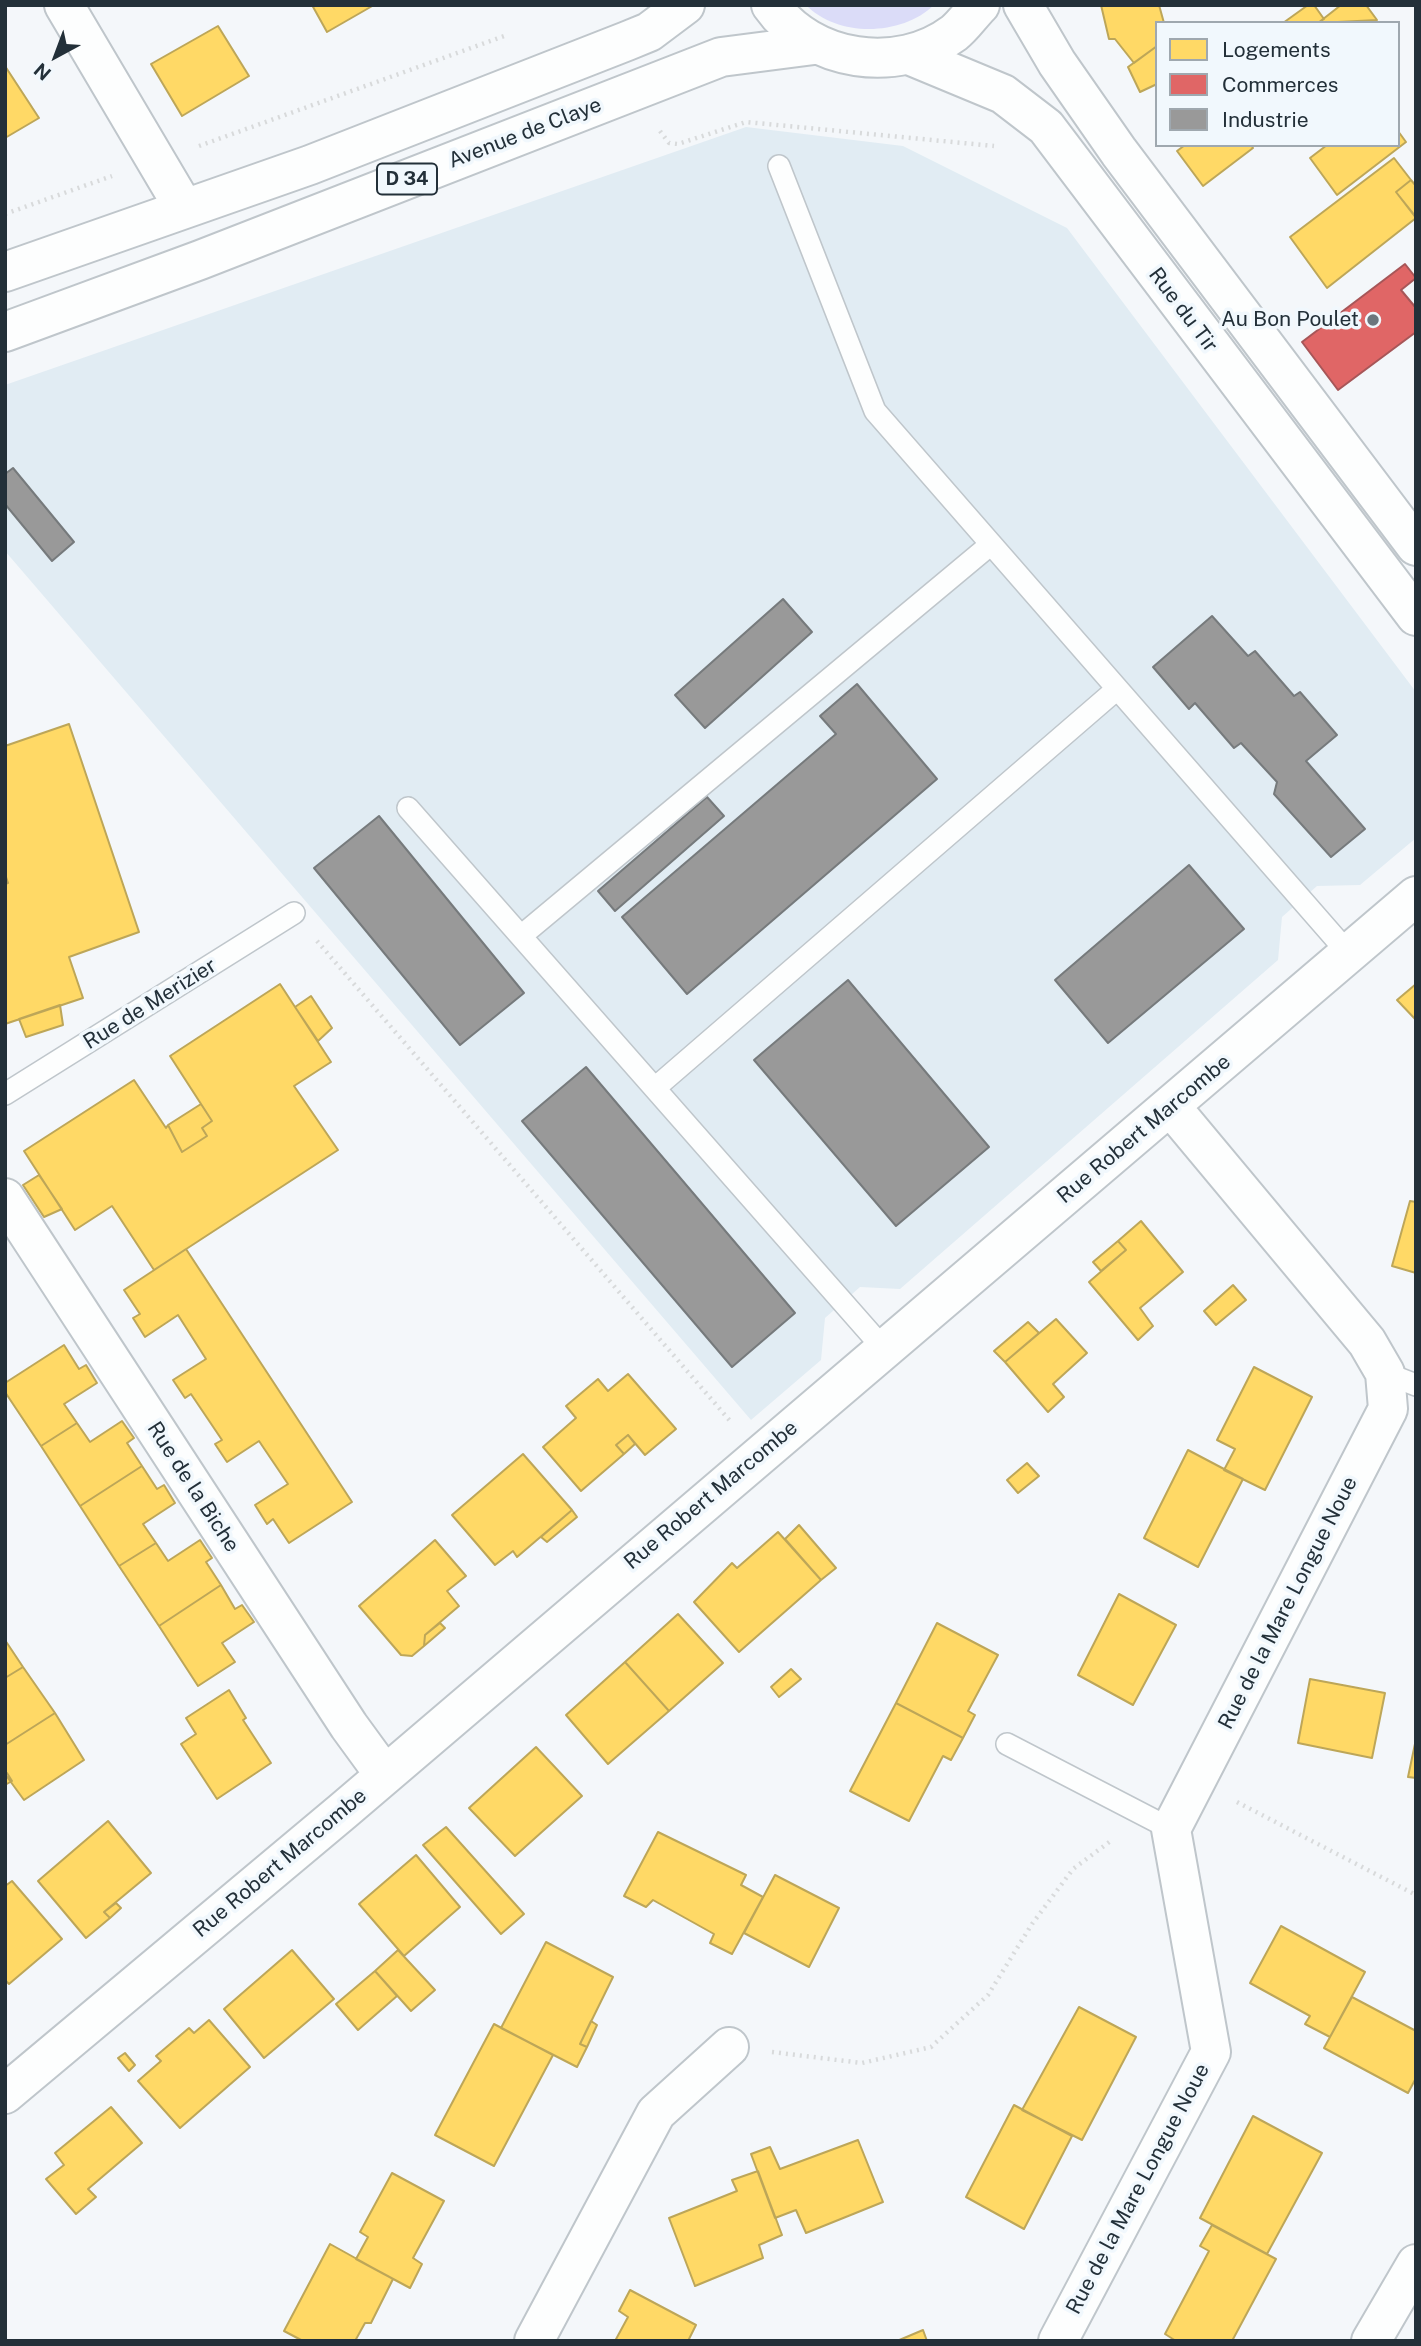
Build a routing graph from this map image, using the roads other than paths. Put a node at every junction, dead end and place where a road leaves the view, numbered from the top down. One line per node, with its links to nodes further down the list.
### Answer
1 (64, 5): 9 (street)
2 (685, 5): 9 (street, D 34)
3 (771, 5): 6 (street)
4 (979, 5): 7 (street)
5 (1023, 5): 13 (street, Rue du Tir)
6 (814, 45): 7 (street); 11 (street, Avenue de Claye / D 34)
7 (909, 55): 14 (street, Rue du Tir)
8 (779, 166): 12 (lane)
9 (184, 208): 10 (street, D 34)
10 (5, 272)
11 (5, 332)
12 (990, 545): 15 (lane); 19 (lane)
13 (1416, 545)
14 (1416, 616)
15 (1116, 688): 20 (lane); 21 (lane)
16 (408, 808): 19 (lane)
17 (1416, 896): 20 (street, Rue Robert Marcombe)
18 (294, 913): 22 (lane, Rue de Merizier)
19 (521, 936): 21 (lane)
20 (1349, 954): 23 (street, Rue Robert Marcombe)
21 (654, 1088): 25 (lane)
22 (5, 1094)
23 (1171, 1107): 25 (street, Rue Robert Marcombe); 26 (street, Rue de la Mare Longue Noue)
24 (5, 1198): 28 (street, Rue de la Biche)
25 (884, 1349): 28 (street, Rue Robert Marcombe)
26 (1401, 1379): 29 (street, Rue de la Mare Longue Noue)
27 (1007, 1744): 29 (lane)
28 (384, 1774): 31 (street, Rue Robert Marcombe)
29 (1158, 1822): 34 (street, Rue de la Mare Longue Noue)
30 (729, 2047): 33 (street)
31 (5, 2094)
32 (1416, 2264): 35 (street)
33 (534, 2341)
34 (1058, 2341)
35 (1371, 2341)

